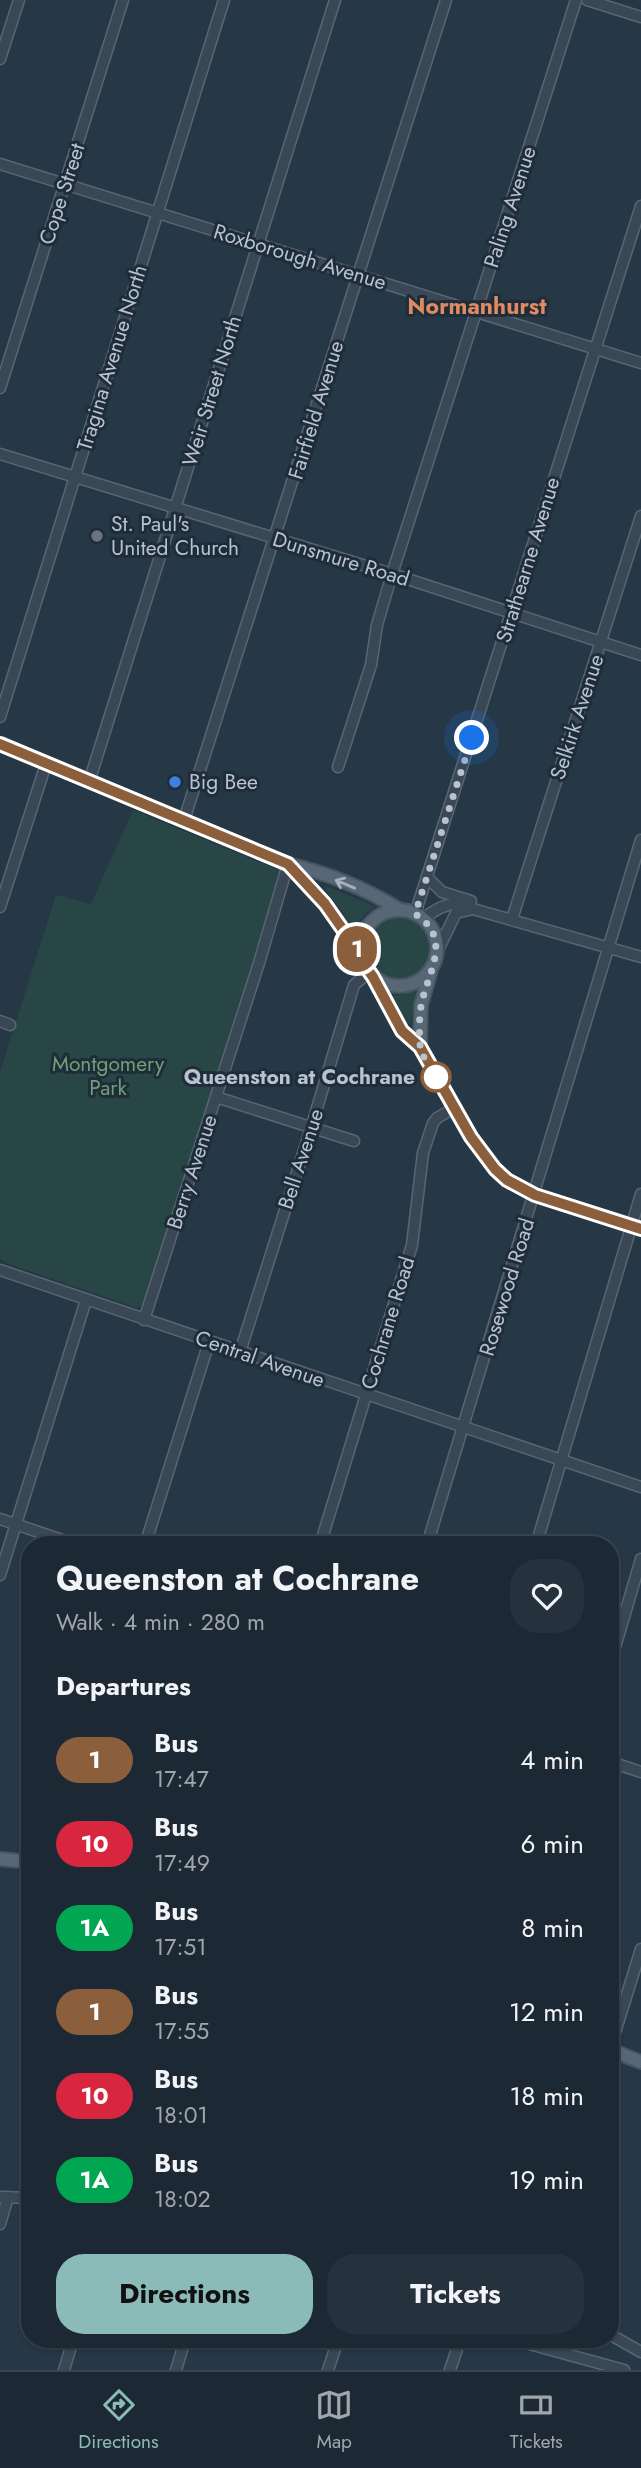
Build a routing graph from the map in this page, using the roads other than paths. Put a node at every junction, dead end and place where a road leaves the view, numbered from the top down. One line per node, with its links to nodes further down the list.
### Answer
1 (19, 0): 9 (street)
2 (123, 0): 11 (street, Cope Street)
3 (225, 0): 13 (street, Tragina Avenue North)
4 (335, 0): 14 (street, Weir Street North)
5 (446, 0): 15 (street, Fairfield Avenue)
6 (576, 0): 16 (street, Paling Avenue)
7 (587, 0): 8 (street)
8 (641, 17)
9 (0, 59)
10 (0, 164): 11 (street, Roxborough Avenue)
11 (65, 184): 13 (street, Roxborough Avenue); 19 (street, Cope Street)
12 (641, 206): 17 (street, Strathearne Avenue)
13 (158, 213): 14 (street, Roxborough Avenue); 21 (street, Tragina Avenue North)
14 (258, 244): 15 (street, Roxborough Avenue); 22 (street, Weir Street North)
15 (358, 275): 16 (street, Roxborough Avenue); 24 (street, Fairfield Avenue)
16 (477, 312): 17 (street, Roxborough Avenue); 25 (street, Paling Avenue)
17 (595, 347): 18 (street, Roxborough Avenue); 26 (street, Strathearne Avenue)
18 (641, 363)
19 (0, 388)
20 (0, 454): 21 (street, Dunsmure Road)
21 (75, 477): 22 (street, Dunsmure Road); 29 (street, Tragina Avenue North)
22 (176, 507): 24 (street, Dunsmure Road); 33 (street, Weir Street North)
23 (641, 516): 27 (street, Selkirk Avenue)
24 (275, 538): 25 (street, Dunsmure Road); 34 (street, Fairfield Avenue)
25 (392, 574): 26 (street, Dunsmure Road); 32 (street, Paling Avenue)
26 (512, 612): 27 (street, Dunsmure Road); 37 (street, Strathearne Avenue)
27 (601, 642): 28 (street, Dunsmure Road); 43 (street, Selkirk Avenue)
28 (641, 654)
29 (0, 717)
30 (0, 744): 31 (main road)
31 (46, 764): 33 (main road); 38 (street)
32 (338, 767)
33 (89, 782): 34 (main road)
34 (184, 820): 36 (main road)
35 (641, 840): 44 (street, Rosewood Road)
36 (288, 864): 40 (main road, one-way to 36); 45 (main road); 51 (street, Berry Avenue)
37 (427, 877): 41 (street); 42 (street, Strathearne Avenue)
38 (0, 907)
39 (473, 909): 41 (street); 42 (street); 46 (street)
40 (400, 910): 42 (main road); 45 (main road)
41 (484, 912): 43 (street)
42 (419, 916): 46 (main road)
43 (512, 919): 44 (street)
44 (610, 947): 47 (street); 56 (street, Rosewood Road)
45 (360, 954): 49 (main road)
46 (436, 954): 48 (main road)
47 (641, 957)
48 (431, 969): 49 (main road); 50 (main road)
49 (371, 975): 50 (main road); 53 (street, Bell Avenue)
50 (420, 1047): 52 (main road)
51 (216, 1097): 53 (street); 60 (street, Berry Avenue)
52 (454, 1108): 56 (main road); 63 (street, Cochrane Road)
53 (311, 1128): 54 (street); 62 (street, Bell Avenue)
54 (354, 1141)
55 (641, 1194): 57 (street)
56 (535, 1195): 57 (main road); 64 (street, Rosewood Road)
57 (636, 1228): 65 (street)
58 (0, 1270): 59 (street, Central Avenue)
59 (86, 1300): 60 (street, Central Avenue); 68 (street)
60 (144, 1320): 61 (street, Central Avenue)
61 (209, 1342): 62 (street, Central Avenue); 70 (street)
62 (240, 1352): 63 (street, Central Avenue)
63 (366, 1395): 64 (street, Central Avenue); 71 (street, Cochrane Road)
64 (464, 1426): 65 (street, Central Avenue); 72 (street, Rosewood Road)
65 (561, 1459): 66 (street, Central Avenue); 73 (street)
66 (641, 1487)
67 (0, 1519): 68 (street)
68 (16, 1525): 69 (street); 75 (street)
69 (50, 1536)
70 (148, 1536)
71 (323, 1536)
72 (430, 1536)
73 (539, 1536)
74 (641, 1559): 76 (street)
75 (0, 1575)
76 (619, 1634)
77 (619, 1765): 78 (street)
78 (641, 1772)
79 (0, 1859): 80 (main road)
80 (21, 1860)
81 (641, 1950): 82 (street)
82 (619, 2024)
83 (619, 2054): 84 (main road)
84 (641, 2062)
85 (4, 2197): 86 (street)
86 (0, 2224)
87 (619, 2340): 93 (street)
88 (71, 2348): 94 (street)
89 (183, 2348): 95 (street)
90 (335, 2348): 96 (street)
91 (457, 2348): 97 (street)
92 (545, 2348): 98 (street)
93 (641, 2352)
94 (64, 2370)
95 (176, 2370)
96 (328, 2370)
97 (450, 2370)
98 (624, 2370)

